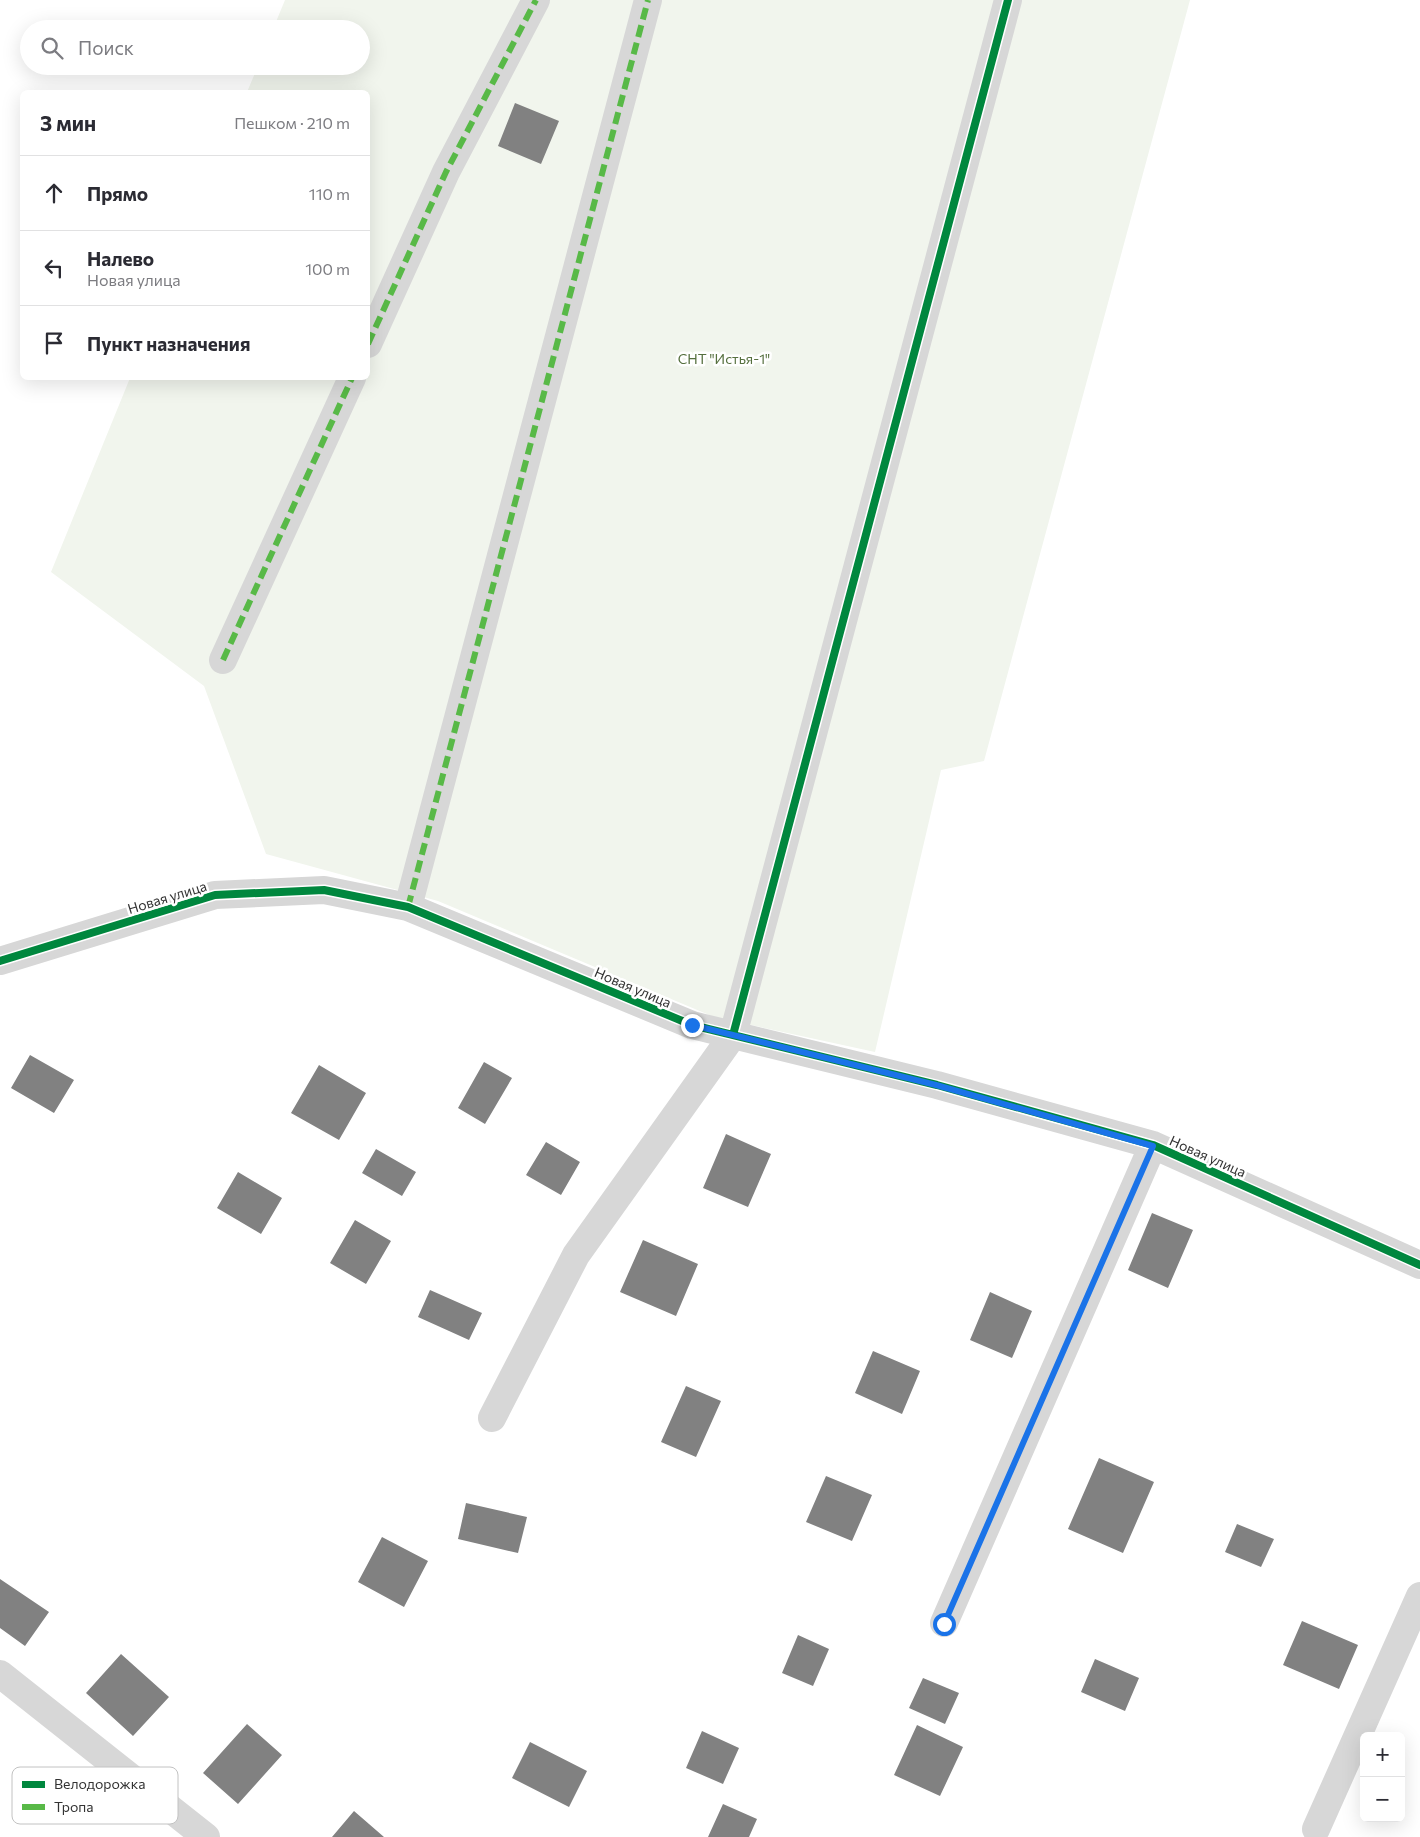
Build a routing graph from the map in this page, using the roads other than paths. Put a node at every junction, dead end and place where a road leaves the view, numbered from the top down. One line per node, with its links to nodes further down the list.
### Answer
1 (536, 0): 4 (street)
2 (648, 0): 7 (street)
3 (1008, 0): 9 (street)
4 (370, 340)
5 (351, 380): 6 (street)
6 (223, 660)
7 (408, 907): 8 (street, Новая улица); 9 (street, Новая улица)
8 (0, 961)
9 (733, 1035): 10 (street, Новая улица); 12 (street)
10 (1153, 1146): 11 (street, Новая улица); 14 (street)
11 (1420, 1265)
12 (492, 1418)
13 (1420, 1596): 18 (street)
14 (944, 1624)
15 (0, 1674): 16 (street)
16 (118, 1767)
17 (178, 1815): 19 (street)
18 (1316, 1830)
19 (206, 1837)

